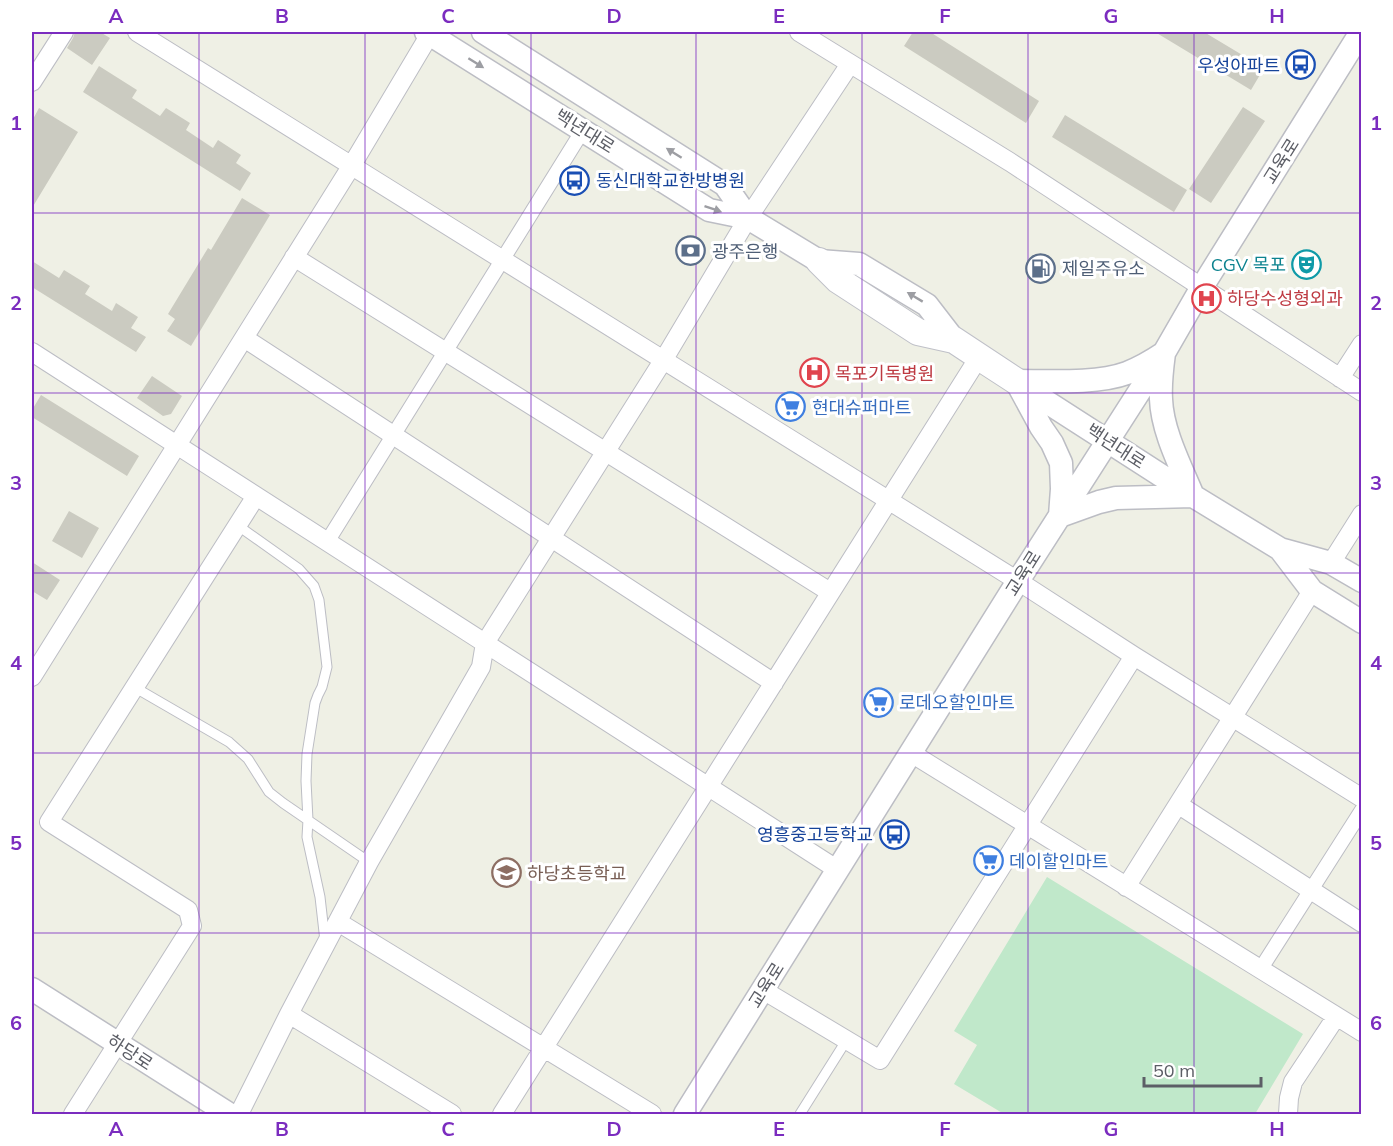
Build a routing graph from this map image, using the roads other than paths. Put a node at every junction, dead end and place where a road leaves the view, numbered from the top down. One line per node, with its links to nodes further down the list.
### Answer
1 (63, 32): 8 (street)
2 (137, 32): 10 (street)
3 (483, 32): 11 (street, 백년대로, one-way to 3)
4 (799, 32): 7 (street)
5 (1361, 32): 15 (street, 교육로)
6 (428, 33): 9 (street, 백년대로, one-way to 9); 10 (street)
7 (850, 64): 11 (street); 15 (street)
8 (32, 82)
9 (583, 130): 11 (street, 백년대로, one-way to 11); 13 (street)
10 (352, 165): 12 (street); 13 (street)
11 (748, 218): 14 (street, 백년대로); 22 (street)
12 (294, 257): 16 (street); 18 (street)
13 (503, 259): 18 (street); 22 (street)
14 (819, 261): 21 (main road, 백년대로)
15 (1202, 287): 20 (street, 교육로); 23 (street)
16 (244, 338): 26 (street); 28 (street)
17 (1362, 344): 23 (street)
18 (445, 351): 26 (street); 29 (street)
19 (32, 352): 28 (street)
20 (1164, 353): 24 (street); 27 (street, 교육로); 31 (street)
21 (979, 357): 24 (main road, 백년대로); 32 (street)
22 (664, 359): 29 (street); 32 (street)
23 (1340, 378): 25 (street)
24 (1016, 381): 27 (street, 백년대로); 34 (street)
25 (1362, 392)
26 (393, 435): 36 (street); 37 (street)
27 (1108, 441): 31 (street, 백년대로); 34 (street, 교육로)
28 (176, 445): 30 (street); 47 (street)
29 (606, 452): 36 (street); 43 (street)
30 (256, 496): 35 (street); 37 (street)
31 (1193, 496): 34 (street); 38 (street, 백년대로)
32 (889, 500): 40 (street); 43 (street)
33 (1362, 514): 39 (street)
34 (1060, 516): 40 (street, 교육로)
35 (237, 525): 49 (street); 56 (lane)
36 (551, 538): 45 (street); 48 (street)
37 (327, 542): 45 (street)
38 (1280, 549): 39 (street, 백년대로); 42 (street, 백년대로)
39 (1331, 562): 41 (street, 백년대로)
40 (1018, 581): 46 (street); 51 (street, 교육로)
41 (1362, 581)
42 (1312, 591): 44 (street, 백년대로); 50 (street)
43 (830, 592): 48 (street)
44 (1362, 622)
45 (485, 643): 52 (street); 58 (street)
46 (1134, 656): 50 (street); 57 (street)
47 (32, 677)
48 (774, 682): 52 (street)
49 (135, 687): 56 (lane); 72 (street)
50 (1232, 717): 53 (street); 54 (street)
51 (911, 753): 57 (street); 59 (street, 교육로)
52 (708, 787): 59 (street); 73 (street)
53 (1362, 798)
54 (1179, 805): 60 (street); 61 (street)
55 (1362, 810): 61 (street)
56 (308, 820): 58 (lane); 64 (lane)
57 (1028, 826): 60 (street); 71 (street)
58 (369, 862): 62 (street)
59 (838, 870): 67 (street, 교육로)
60 (1126, 887): 65 (street)
61 (1311, 890): 63 (street); 65 (street)
62 (338, 922): 64 (street); 73 (street)
63 (1362, 923)
64 (325, 945): 68 (street)
65 (1260, 970): 69 (street)
66 (32, 989): 72 (street, 하당로)
67 (763, 990): 71 (street); 80 (street, 교육로)
68 (289, 1014): 76 (street); 77 (street)
69 (1336, 1017): 70 (street); 82 (street)
70 (1362, 1032)
71 (846, 1041): 81 (lane)
72 (118, 1044): 74 (street); 75 (street, 하당로)
73 (544, 1048): 78 (street); 79 (street)
74 (73, 1114)
75 (229, 1114)
76 (239, 1114)
77 (452, 1114)
78 (502, 1114)
79 (652, 1114)
80 (685, 1114)
81 (800, 1114)
82 (1288, 1114)

